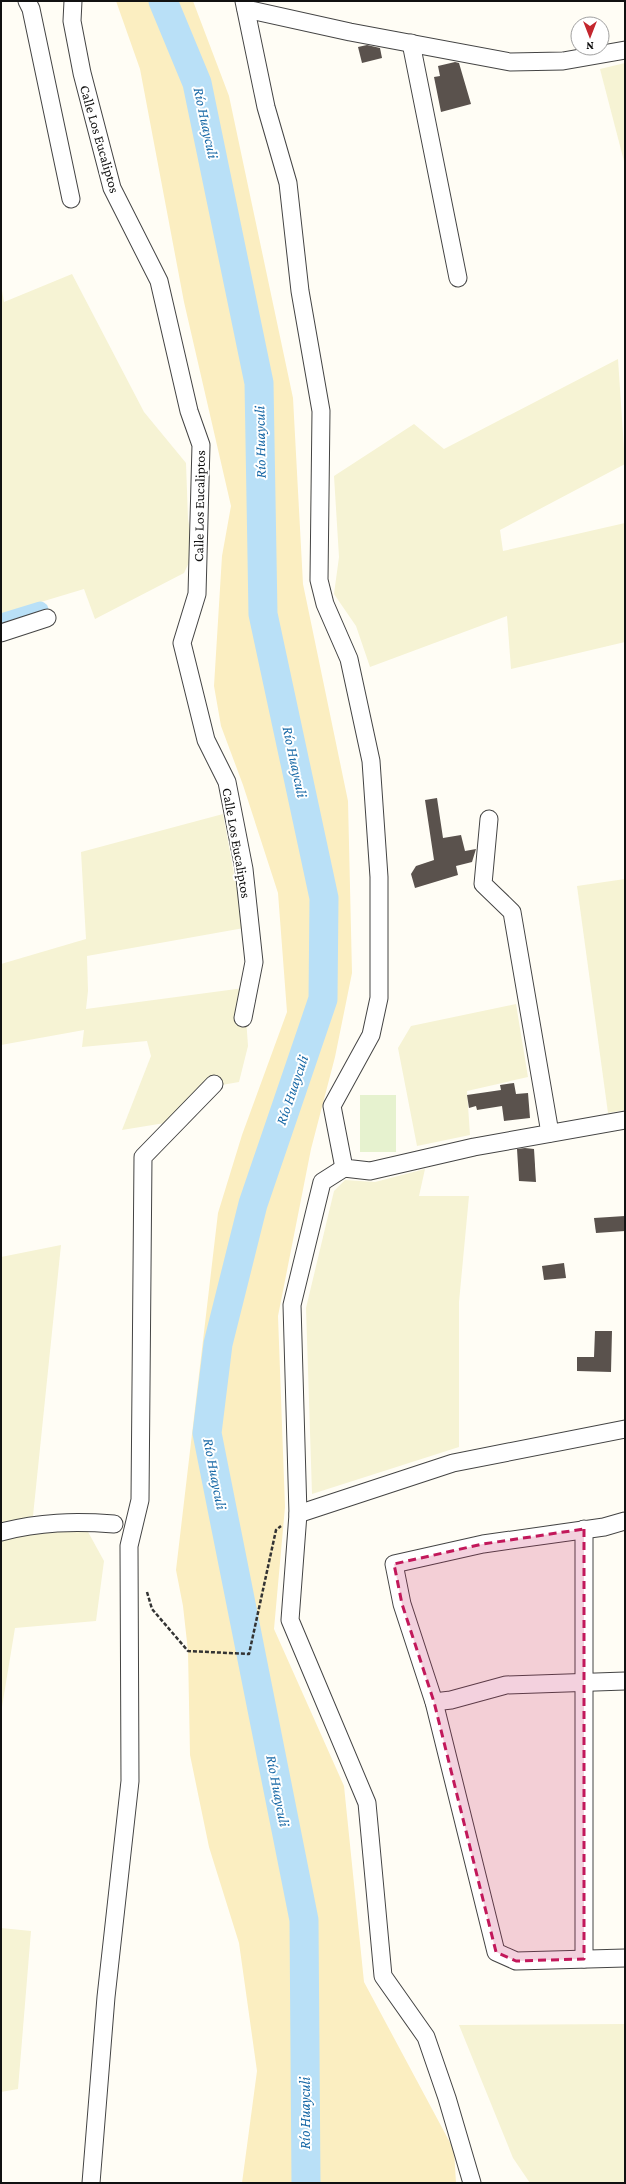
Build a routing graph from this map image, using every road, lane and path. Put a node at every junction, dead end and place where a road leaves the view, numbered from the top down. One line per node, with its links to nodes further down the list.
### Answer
1 (27, 1): 6 (street)
2 (73, 1): 11 (street, Calle Los Eucaliptos)
3 (245, 5): 4 (street); 15 (street)
4 (411, 43): 5 (street); 7 (street)
5 (625, 50)
6 (71, 199)
7 (458, 278)
8 (47, 618): 9 (street)
9 (1, 633)
10 (489, 818): 14 (street)
11 (243, 1018)
12 (214, 1084): 28 (street)
13 (625, 1120): 14 (street)
14 (550, 1133): 15 (street)
15 (344, 1168): 17 (street)
16 (625, 1429): 17 (street)
17 (298, 1514): 22 (path); 29 (street)
18 (625, 1521): 20 (street)
19 (114, 1524): 21 (street)
20 (584, 1529): 24 (street); 25 (street)
21 (1, 1532)
22 (145, 1587)
23 (625, 1681): 24 (street)
24 (584, 1682): 25 (street); 27 (street)
25 (434, 1702): 27 (street)
26 (625, 1958): 27 (street)
27 (584, 1960)
28 (91, 2183)
29 (472, 2183)

